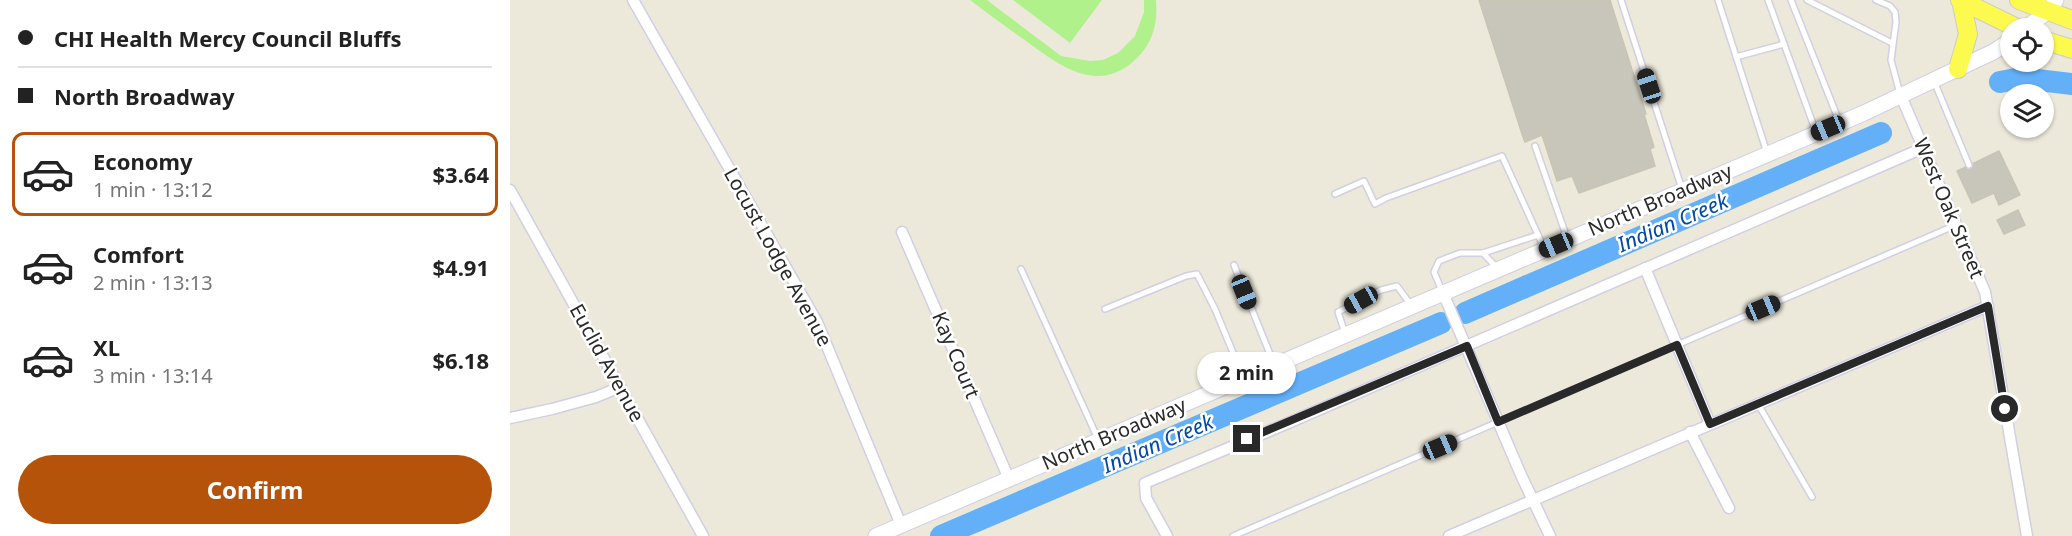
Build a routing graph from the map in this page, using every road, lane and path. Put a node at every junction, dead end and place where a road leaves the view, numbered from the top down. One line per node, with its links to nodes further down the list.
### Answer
1 (633, 0): 62 (street, Locust Lodge Avenue)
2 (1621, 0): 30 (lane)
3 (1718, 0): 19 (lane)
4 (1767, 0): 16 (lane)
5 (1791, 0): 23 (lane)
6 (1807, 0): 14 (lane)
7 (1876, 0): 14 (lane)
8 (1961, 0): 12 (main road); 20 (main road)
9 (2019, 0): 10 (main road)
10 (2051, 6): 11 (main road); 13 (main road)
11 (2037, 18)
12 (2000, 20)
13 (2072, 20)
14 (1892, 43): 22 (lane)
15 (2054, 43): 18 (main road)
16 (1784, 44): 19 (lane); 24 (lane)
17 (2000, 47): 20 (main road, North Broadway)
18 (2072, 49)
19 (1736, 57): 27 (lane)
20 (1958, 69): 21 (main road, North Broadway)
21 (1934, 80): 22 (main road, North Broadway); 28 (lane)
22 (1900, 96): 23 (main road, North Broadway); 26 (street, West Oak Street)
23 (1840, 123): 24 (main road, North Broadway)
24 (1816, 134): 27 (main road, North Broadway)
25 (1535, 146): 35 (lane)
26 (1923, 148): 32 (street, West Oak Street); 40 (street)
27 (1767, 154): 30 (main road, North Broadway)
28 (1969, 165)
29 (510, 190): 51 (street, Euclid Avenue)
30 (1682, 191): 35 (main road, North Broadway)
31 (1335, 194): 34 (lane)
32 (1957, 225): 43 (street, West Oak Street); 47 (lane)
33 (902, 232): 58 (street, Kay Court)
34 (1538, 235): 36 (lane); 37 (lane)
35 (1568, 240): 36 (main road, North Broadway)
36 (1545, 250): 41 (main road, North Broadway)
37 (1483, 253): 41 (lane); 42 (lane)
38 (1234, 265): 49 (lane)
39 (1021, 268): 57 (lane)
40 (1645, 268): 47 (street); 48 (street)
41 (1498, 270): 42 (main road, North Broadway)
42 (1443, 293): 44 (main road, North Broadway); 48 (street)
43 (1988, 306): 52 (street); 69 (street, West Oak Street)
44 (1412, 307): 46 (main road, North Broadway); 46 (lane)
45 (1105, 309): 50 (lane)
46 (1345, 335): 49 (main road, North Broadway)
47 (1677, 345): 54 (lane); 55 (street)
48 (1467, 346): 54 (street); 65 (street)
49 (1274, 366): 50 (main road, North Broadway)
50 (1244, 379): 57 (main road, North Broadway)
51 (620, 387): 53 (street); 63 (street, Euclid Avenue)
52 (1758, 404): 55 (street); 59 (lane)
53 (510, 418)
54 (1498, 422): 60 (street); 66 (lane)
55 (1710, 424): 56 (street)
56 (1690, 432): 60 (street); 61 (street)
57 (1099, 441): 58 (main road, North Broadway)
58 (1009, 479): 62 (main road, North Broadway)
59 (1812, 497)
60 (1533, 500): 67 (street); 68 (street)
61 (1729, 508)
62 (902, 525): 64 (main road, North Broadway)
63 (703, 536)
64 (876, 536)
65 (1167, 536)
66 (1233, 536)
67 (1449, 536)
68 (1550, 536)
69 (2027, 536)

